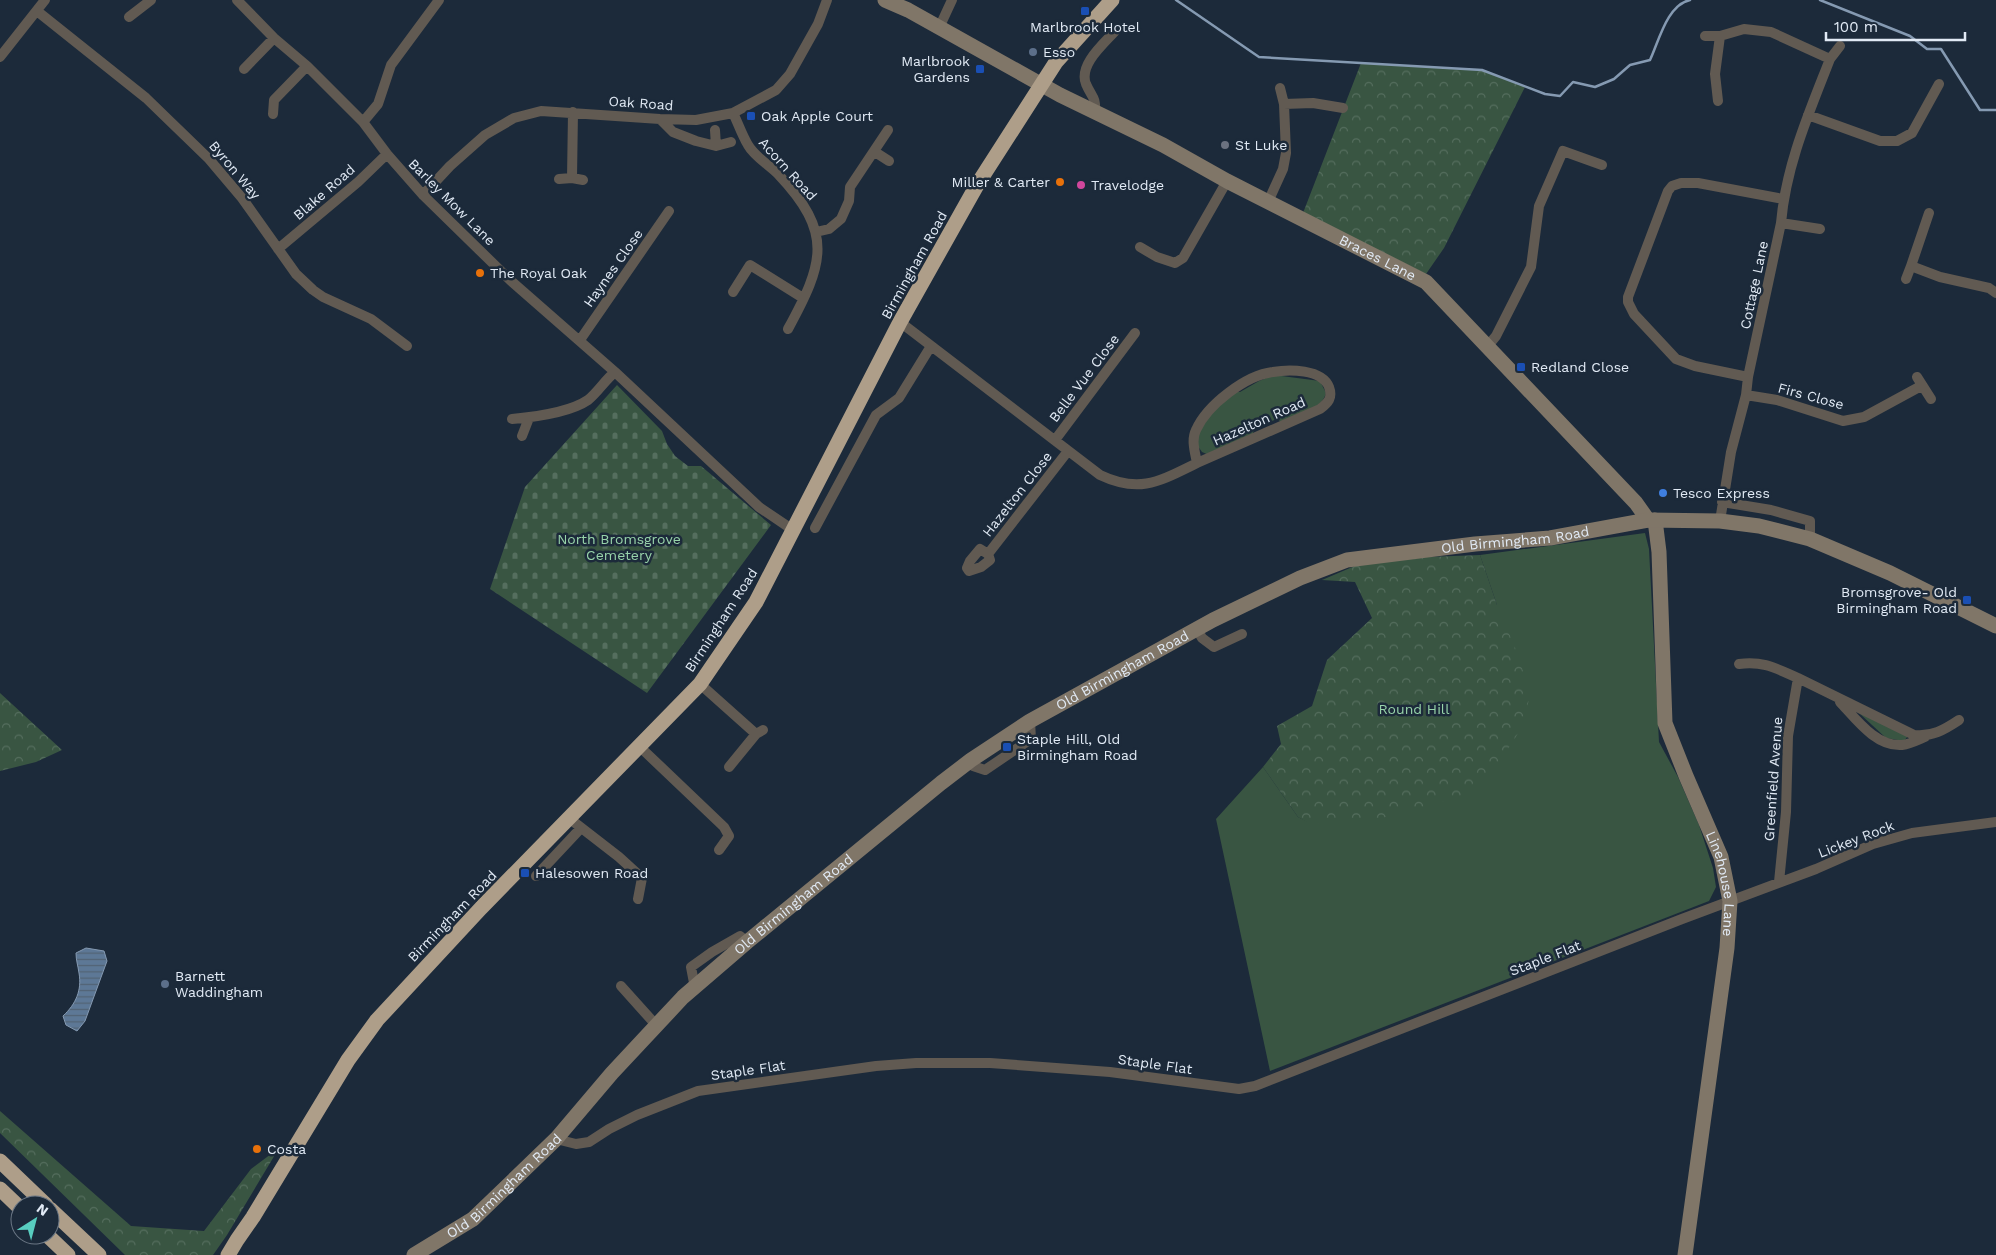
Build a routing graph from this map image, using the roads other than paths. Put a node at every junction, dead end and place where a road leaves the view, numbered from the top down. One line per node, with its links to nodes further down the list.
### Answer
1 (45, 0): 9 (street)
2 (237, 0): 15 (street, Barley Mow Lane)
3 (439, 0): 33 (street)
4 (827, 0): 28 (street, Oak Road)
5 (884, 0): 11 (main road, Braces Lane)
6 (952, 0): 11 (street)
7 (1112, 0): 21 (highway, Birmingham Road)
8 (148, 1): 10 (street)
9 (37, 11): 17 (street); 55 (street, Byron Way)
10 (130, 17)
11 (939, 28): 21 (main road, Braces Lane)
12 (1117, 29): 29 (street)
13 (1705, 36): 14 (street)
14 (1720, 36): 18 (street); 24 (street)
15 (274, 38): 19 (street, Barley Mow Lane); 20 (street)
16 (1840, 46): 18 (street, Cottage Lane)
17 (0, 57)
18 (1830, 59): 31 (street, Cottage Lane)
19 (307, 66): 30 (street); 33 (street, Barley Mow Lane)
20 (244, 69)
21 (1041, 84): 29 (main road, Braces Lane); 61 (highway, Birmingham Road)
22 (1939, 84): 31 (street)
23 (1280, 88): 25 (street)
24 (1718, 101)
25 (1284, 104): 26 (street); 48 (street)
26 (1343, 108)
27 (573, 112): 32 (street, Oak Road); 42 (street); 46 (street, Oak Road)
28 (734, 113): 32 (street, Oak Road); 53 (street, Acorn Road)
29 (1095, 113): 45 (main road, Braces Lane)
30 (273, 114)
31 (1808, 115): 47 (street, Cottage Lane)
32 (660, 119): 37 (street)
33 (363, 122): 39 (street, Barley Mow Lane)
34 (714, 130): 37 (street)
35 (888, 130): 38 (street)
36 (731, 142): 37 (street)
37 (716, 146)
38 (875, 152): 40 (street); 53 (street)
39 (387, 154): 46 (street, Barley Mow Lane); 55 (street, Blake Road)
40 (889, 162)
41 (1602, 165): 67 (street)
42 (572, 178): 43 (street); 44 (street)
43 (559, 179)
44 (583, 180)
45 (1227, 181): 48 (main road, Braces Lane); 54 (street)
46 (423, 195): 64 (street, Barley Mow Lane)
47 (1783, 199): 51 (street, Cottage Lane); 69 (street)
48 (1268, 202): 67 (main road, Braces Lane)
49 (669, 211): 64 (street, Haynes Close)
50 (1929, 214): 56 (street)
51 (1781, 223): 52 (street); 69 (street, Cottage Lane)
52 (1820, 230)
53 (816, 232): 60 (street, Acorn Road)
54 (1140, 247)
55 (278, 249): 65 (street, Byron Way)
56 (1911, 266): 57 (street); 59 (street)
57 (1906, 279)
58 (733, 292): 60 (street)
59 (1996, 293)
60 (803, 298): 62 (street, Acorn Road)
61 (900, 322): 66 (street, Hazelton Road); 82 (highway, Birmingham Road)
62 (788, 329)
63 (1135, 333): 75 (street, Belle Vue Close)
64 (580, 340): 68 (street, Barley Mow Lane)
65 (407, 346)
66 (931, 346): 75 (street, Hazelton Road); 81 (street)
67 (1487, 347): 79 (main road, Braces Lane)
68 (616, 372): 72 (street); 82 (street, Barley Mow Lane)
69 (1748, 377): 70 (street, Cottage Lane)
70 (1746, 395): 71 (street, Firs Close); 78 (street, Cottage Lane)
71 (1931, 399)
72 (529, 418): 73 (street); 74 (street)
73 (512, 419)
74 (522, 436)
75 (1055, 440): 76 (street, Hazelton Road)
76 (1068, 451): 77 (street, Hazelton Road); 84 (street, Hazelton Close)
77 (1197, 463): 77 (street, Hazelton Road)
78 (1722, 502): 80 (street, Cottage Lane); 83 (street)
79 (1652, 520): 80 (main road, Old Birmingham Road); 86 (main road, Old Birmingham Road); 102 (main road, Linehouse Lane)
80 (1720, 521): 83 (main road, Old Birmingham Road)
81 (815, 528)
82 (793, 530): 90 (highway, Birmingham Road)
83 (1810, 539): 85 (main road, Old Birmingham Road)
84 (988, 554)
85 (1996, 626)
86 (1197, 629): 87 (street); 104 (main road, Old Birmingham Road)
87 (1242, 634)
88 (1739, 664): 89 (street)
89 (1798, 678): 91 (street); 100 (street, Greenfield Avenue)
90 (700, 684): 94 (highway, Birmingham Road); 95 (street)
91 (1834, 695): 93 (street); 93 (street)
92 (1959, 720): 93 (street)
93 (1926, 736)
94 (639, 746): 97 (highway, Birmingham Road); 98 (street)
95 (729, 767)
96 (1996, 822): 100 (street, Lickey Rock)
97 (576, 823): 99 (street); 101 (street); 110 (highway, Birmingham Road)
98 (719, 850)
99 (536, 876)
100 (1778, 882): 102 (street, Lickey Rock)
101 (638, 899)
102 (1730, 901): 105 (street, Staple Flat); 118 (main road, Linehouse Lane)
103 (621, 986): 104 (street)
104 (656, 1025): 105 (main road, Old Birmingham Road)
105 (556, 1139): 117 (main road, Old Birmingham Road)
106 (0, 1162): 108 (highway)
107 (0, 1189): 109 (highway)
108 (35, 1195)
109 (10, 1198)
110 (253, 1217): 115 (highway, Birmingham Road); 116 (highway, Birmingham Road)
111 (60, 1219): 114 (highway)
112 (58, 1245): 113 (highway)
113 (68, 1255)
114 (98, 1255)
115 (228, 1255)
116 (239, 1255)
117 (414, 1255)
118 (1685, 1255)

